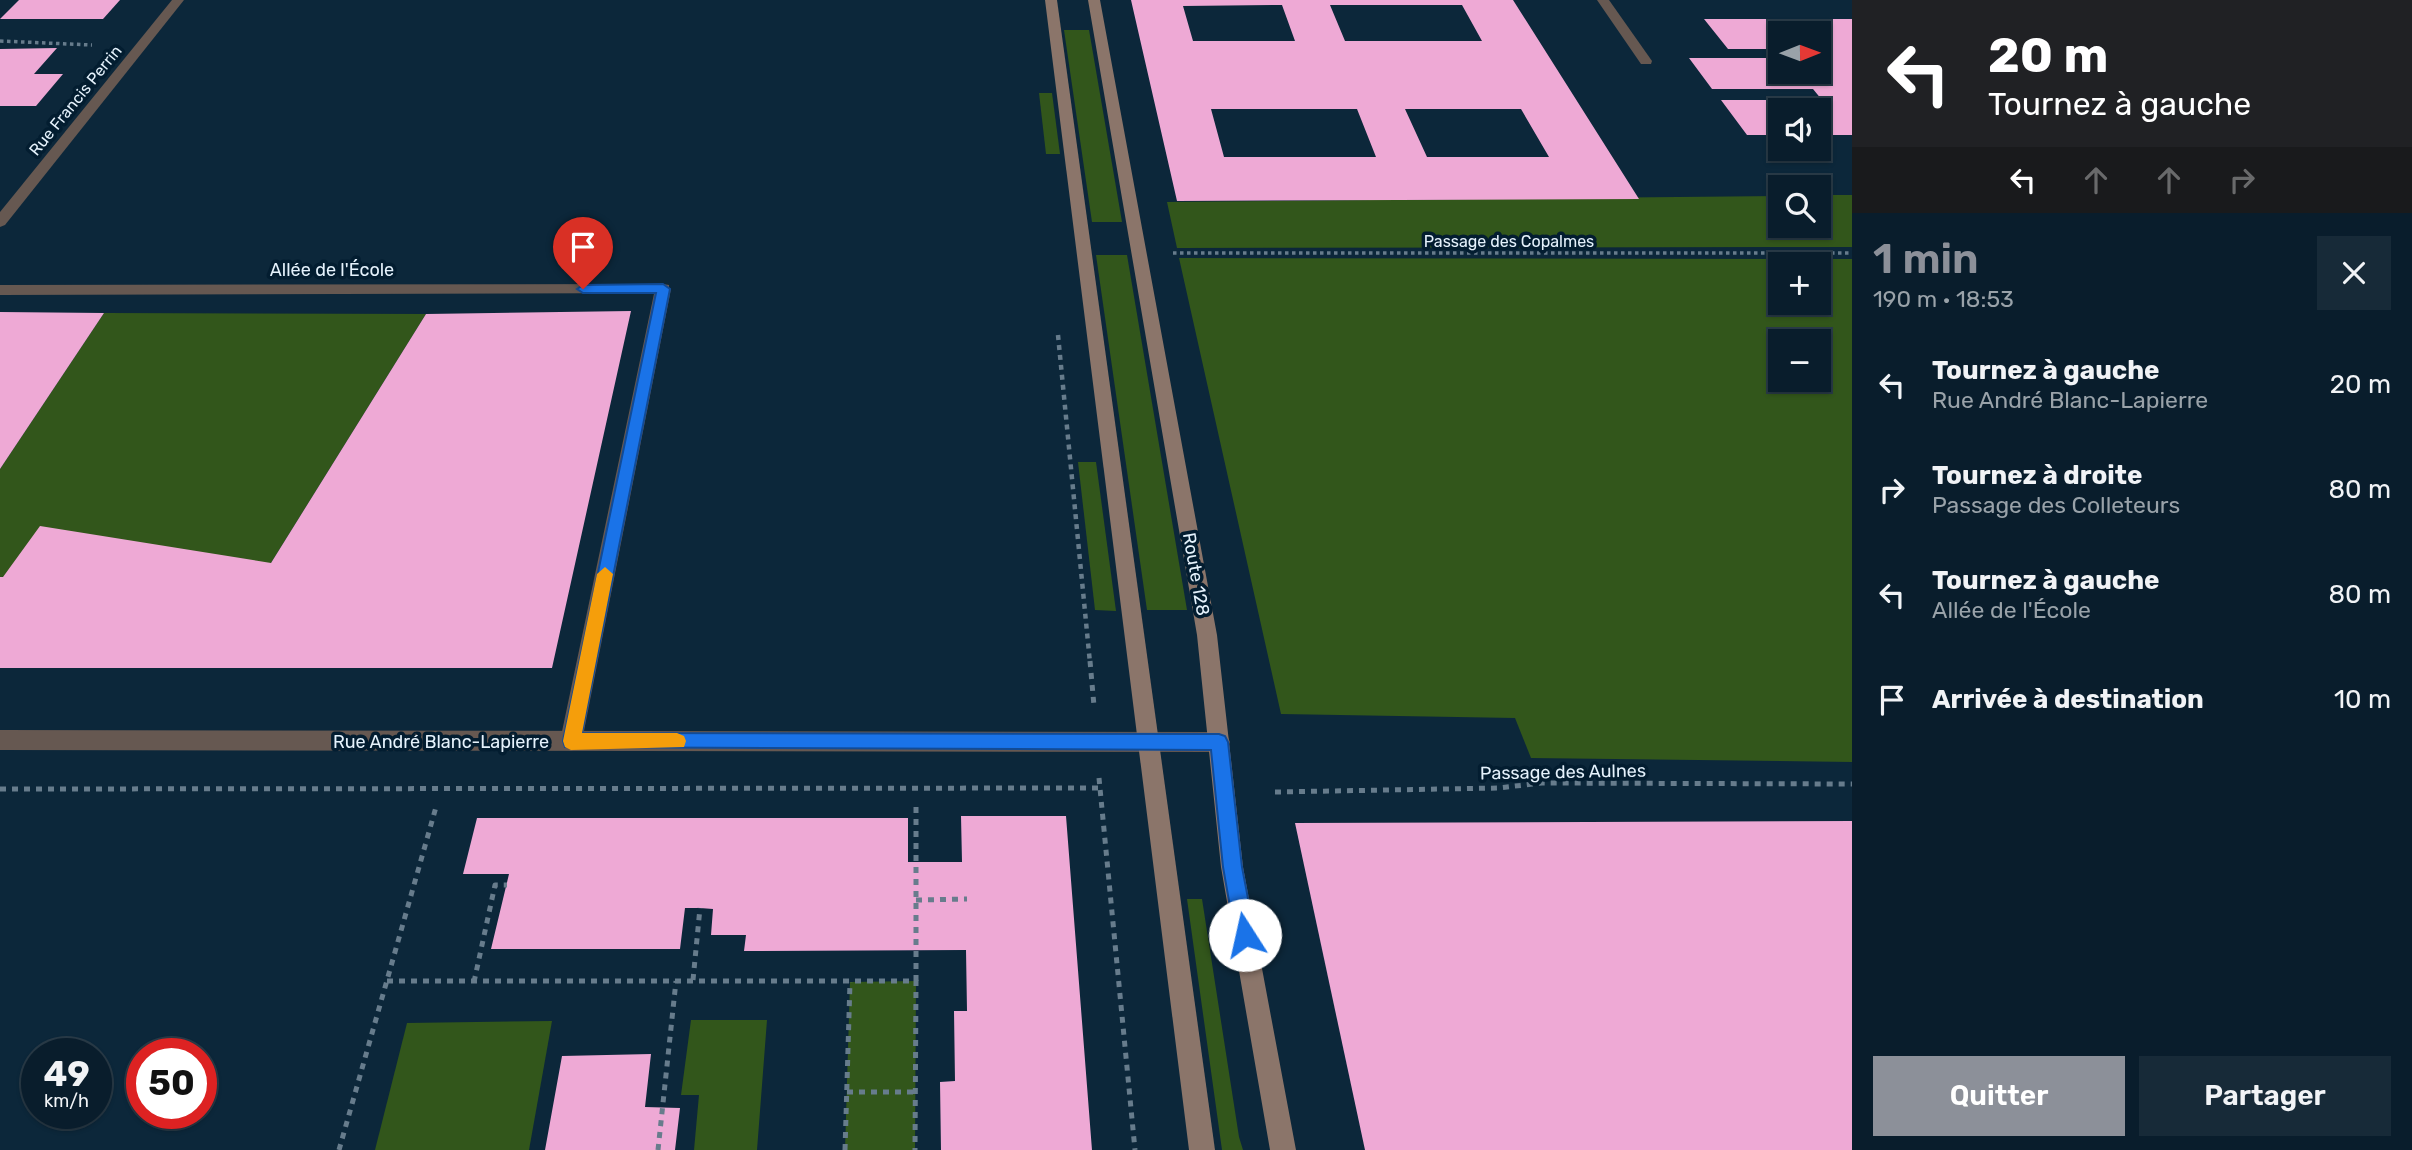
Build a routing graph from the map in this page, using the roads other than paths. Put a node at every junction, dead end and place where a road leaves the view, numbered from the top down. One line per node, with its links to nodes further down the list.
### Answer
1 (178, 0): 6 (street, Rue Francis Perrin)
2 (1051, 0): 10 (main road)
3 (1094, 0): 11 (main road, Route 128)
4 (1603, 0): 5 (street)
5 (1646, 61)
6 (0, 222)
7 (0, 290): 9 (street, Allée de l'École)
8 (0, 740): 9 (street, Rue André Blanc-Lapierre)
9 (571, 741): 10 (street, Rue André Blanc-Lapierre)
10 (1147, 741): 11 (street, Rue André Blanc-Lapierre); 12 (main road)
11 (1219, 742): 13 (main road, Route 128)
12 (1202, 1150)
13 (1283, 1150)

